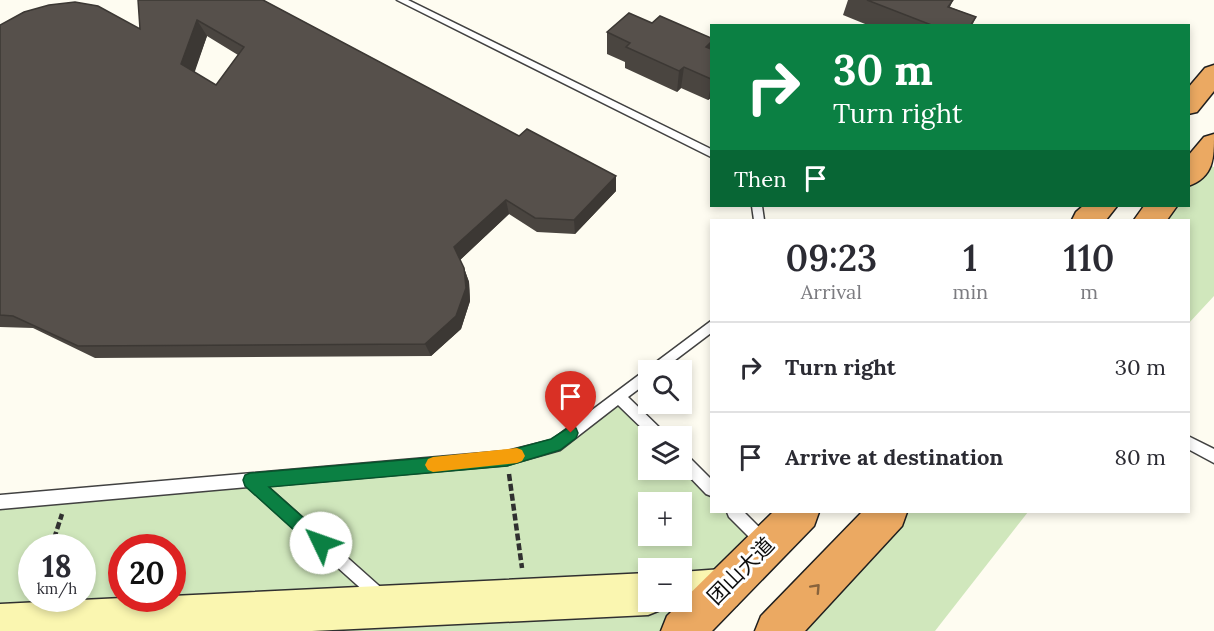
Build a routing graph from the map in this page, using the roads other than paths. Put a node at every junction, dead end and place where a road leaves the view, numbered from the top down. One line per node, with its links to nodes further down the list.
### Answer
1 (401, 0): 5 (lane)
2 (1214, 74): 3 (highway)
3 (1190, 103)
4 (1214, 144): 6 (highway)
5 (710, 153)
6 (1190, 173)
7 (1101, 207): 9 (highway)
8 (1161, 207): 10 (highway)
9 (1088, 219)
10 (1150, 219)
11 (710, 327): 12 (lane)
12 (666, 360)
13 (638, 382): 14 (lane)
14 (619, 397): 15 (lane); 19 (lane)
15 (649, 426)
16 (1190, 443): 17 (lane)
17 (1214, 456)
18 (692, 470): 20 (lane)
19 (250, 480): 21 (lane); 29 (lane)
20 (710, 488)
21 (0, 502)
22 (735, 513): 25 (lane)
23 (799, 513): 25 (highway, 团山大道)
24 (887, 513): 32 (highway, one-way to 24)
25 (767, 545): 26 (highway, 团山大道)
26 (722, 591): 27 (street); 31 (highway, 团山大道)
27 (692, 592)
28 (638, 594): 29 (street)
29 (391, 606): 30 (street)
30 (0, 625)
31 (682, 631)
32 (776, 631)

